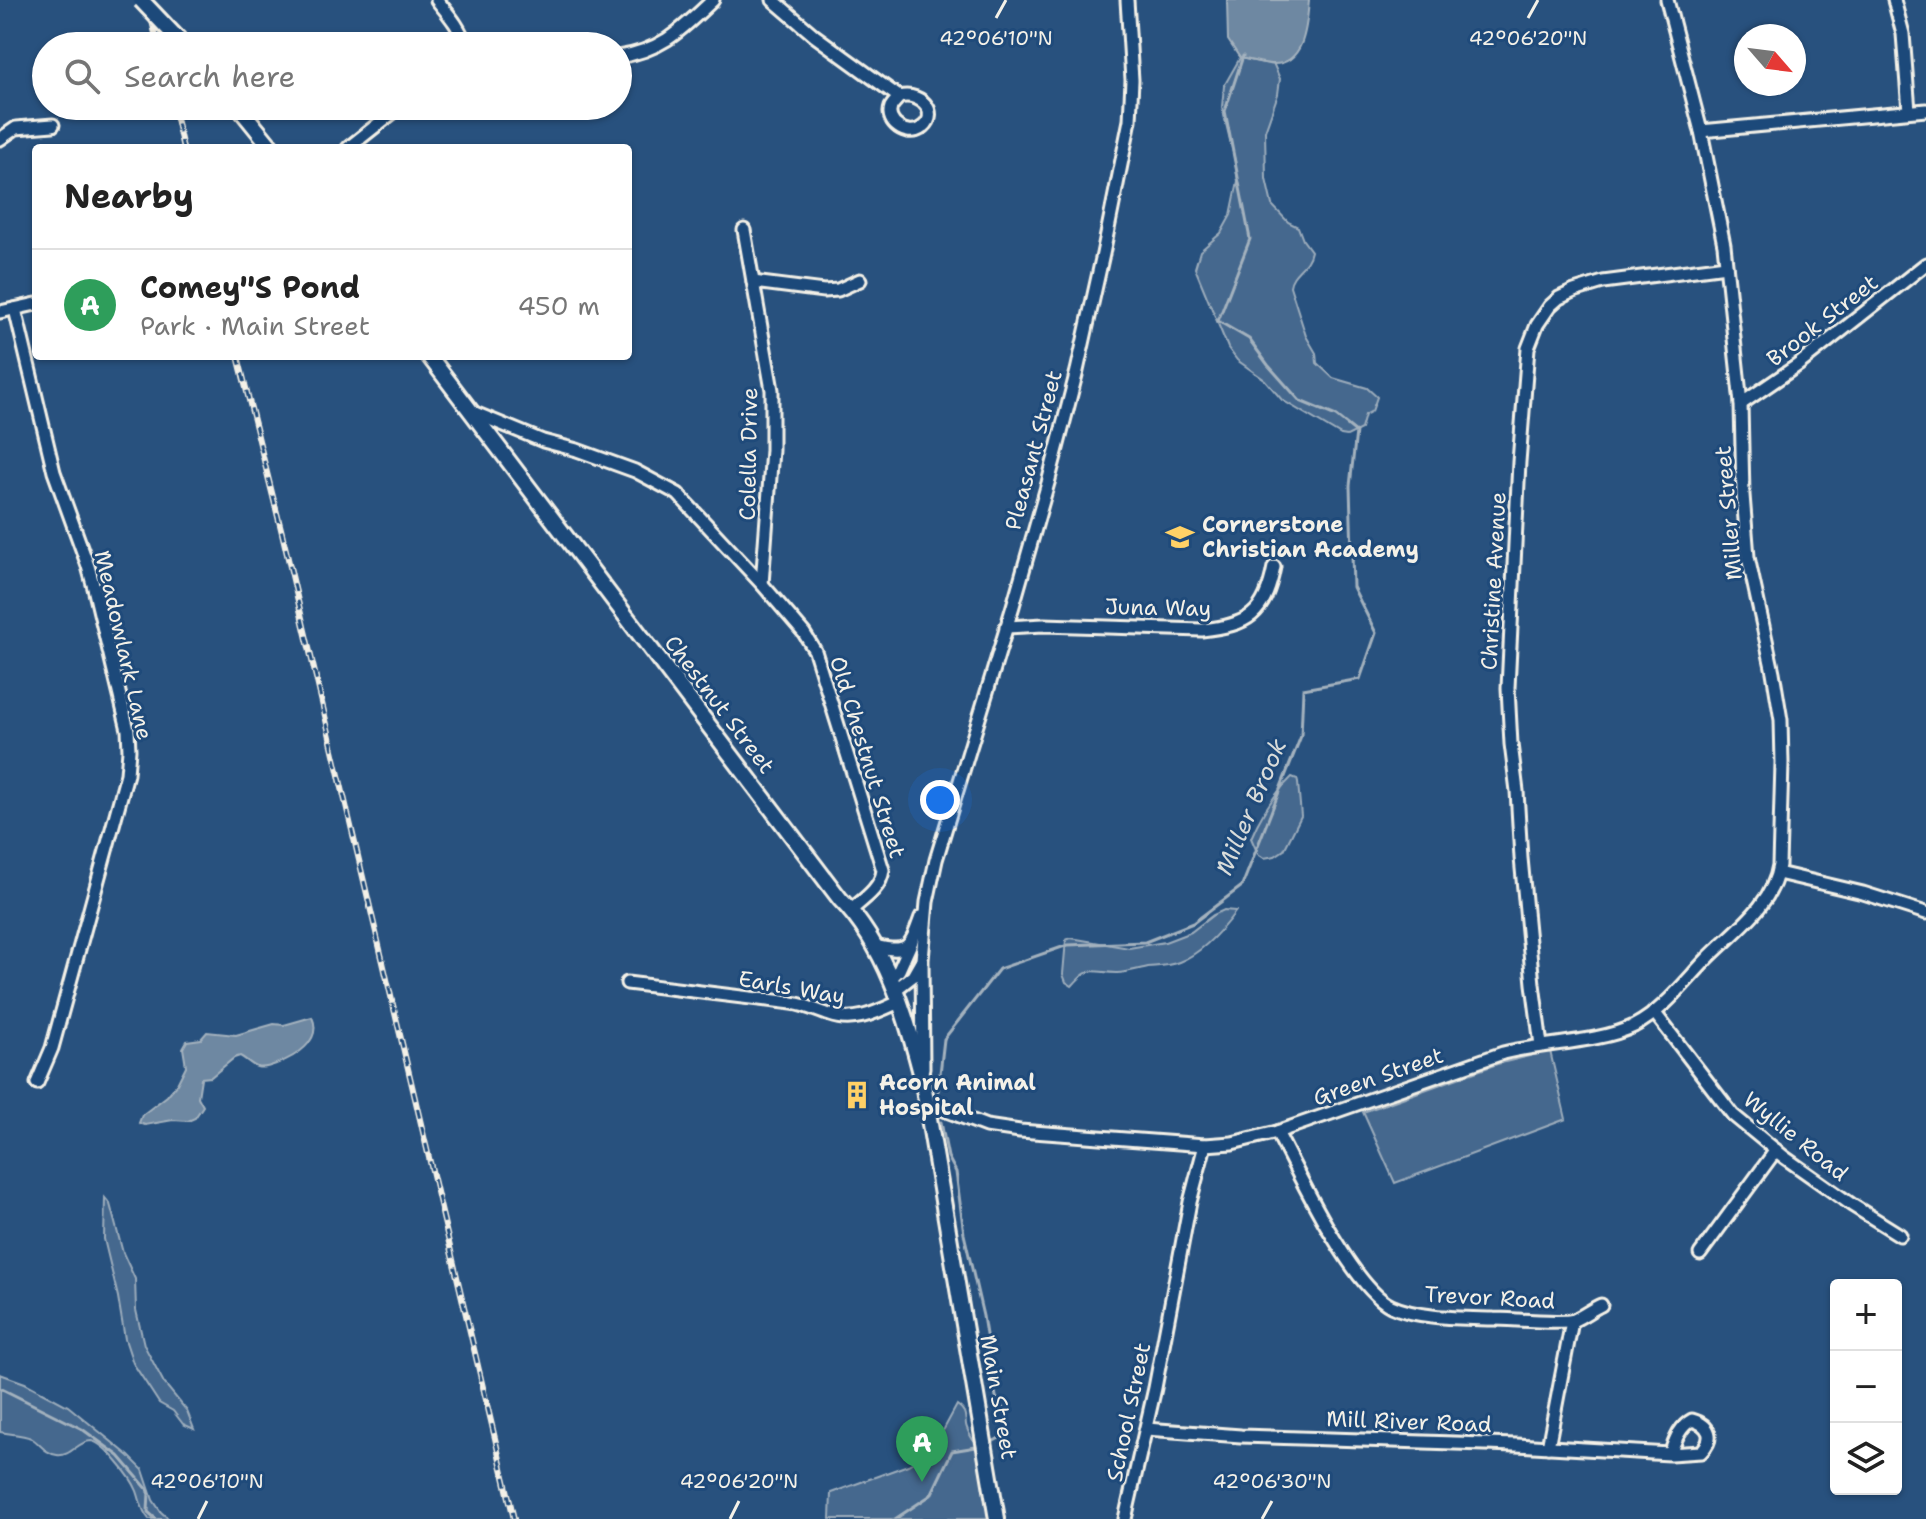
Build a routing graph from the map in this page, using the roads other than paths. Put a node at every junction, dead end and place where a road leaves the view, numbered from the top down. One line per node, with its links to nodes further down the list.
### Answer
1 (141, 0): 8 (main road, bridge)
2 (437, 0): 9 (street)
3 (713, 0): 10 (street)
4 (773, 0): 11 (street)
5 (1127, 0): 34 (street, Pleasant Street)
6 (1667, 0): 17 (street, Miller Street)
7 (1894, 0): 13 (street)
8 (172, 32)
9 (460, 32)
10 (632, 55)
11 (899, 97)
12 (1926, 110): 13 (street)
13 (1909, 111): 17 (street)
14 (249, 120): 19 (main road)
15 (383, 120): 20 (street)
16 (53, 125): 18 (street)
17 (1701, 131): 23 (street, Miller Street)
18 (0, 139)
19 (269, 144)
20 (353, 144)
21 (744, 230): 25 (street, Colella Drive)
22 (1926, 264): 30 (street, Brook Street)
23 (1726, 266): 30 (street, Miller Street); 45 (street, Christine Avenue)
24 (860, 280): 25 (street)
25 (753, 282): 33 (street, Colella Drive)
26 (32, 305): 27 (street)
27 (15, 309): 28 (street); 47 (street, Meadowlark Lane)
28 (0, 312)
29 (432, 360): 31 (main road, Chestnut Street)
30 (1741, 404): 35 (street, Miller Street)
31 (470, 411): 33 (street, Old Chestnut Street); 37 (main road, Chestnut Street)
32 (1274, 567): 34 (street, Juna Way)
33 (762, 584): 37 (street, Old Chestnut Street)
34 (1006, 627): 36 (street, Pleasant Street)
35 (1778, 873): 38 (street); 44 (street, Green Street)
36 (927, 902): 39 (street, Pleasant Street); 41 (street, Pleasant Street)
37 (851, 910): 40 (main road, Chestnut Street)
38 (1926, 913)
39 (914, 937): 40 (street); 43 (street, Pleasant Street)
40 (875, 946): 43 (main road, Chestnut Street)
41 (922, 960): 43 (street); 46 (street, Pleasant Street)
42 (627, 983): 43 (street, Earls Way)
43 (895, 990): 46 (main road, Chestnut Street)
44 (1654, 1012): 45 (street, Green Street); 51 (street, Wyllie Road)
45 (1541, 1045): 49 (street, Green Street)
46 (922, 1077): 48 (main road, Chestnut Street)
47 (37, 1083)
48 (926, 1103): 50 (street, Green Street); 59 (main road, Main Street)
49 (1277, 1132): 50 (street, Green Street); 55 (street, Trevor Road)
50 (1205, 1145): 56 (street, School Street)
51 (1776, 1150): 52 (street, Wyllie Road); 53 (street)
52 (1900, 1235)
53 (1700, 1254)
54 (1601, 1305): 55 (street, Trevor Road)
55 (1572, 1321): 57 (street)
56 (1146, 1429): 57 (street, Mill River Road); 60 (street, School Street)
57 (1548, 1447): 58 (street, Mill River Road)
58 (1670, 1454)
59 (997, 1519)
60 (1125, 1519)

